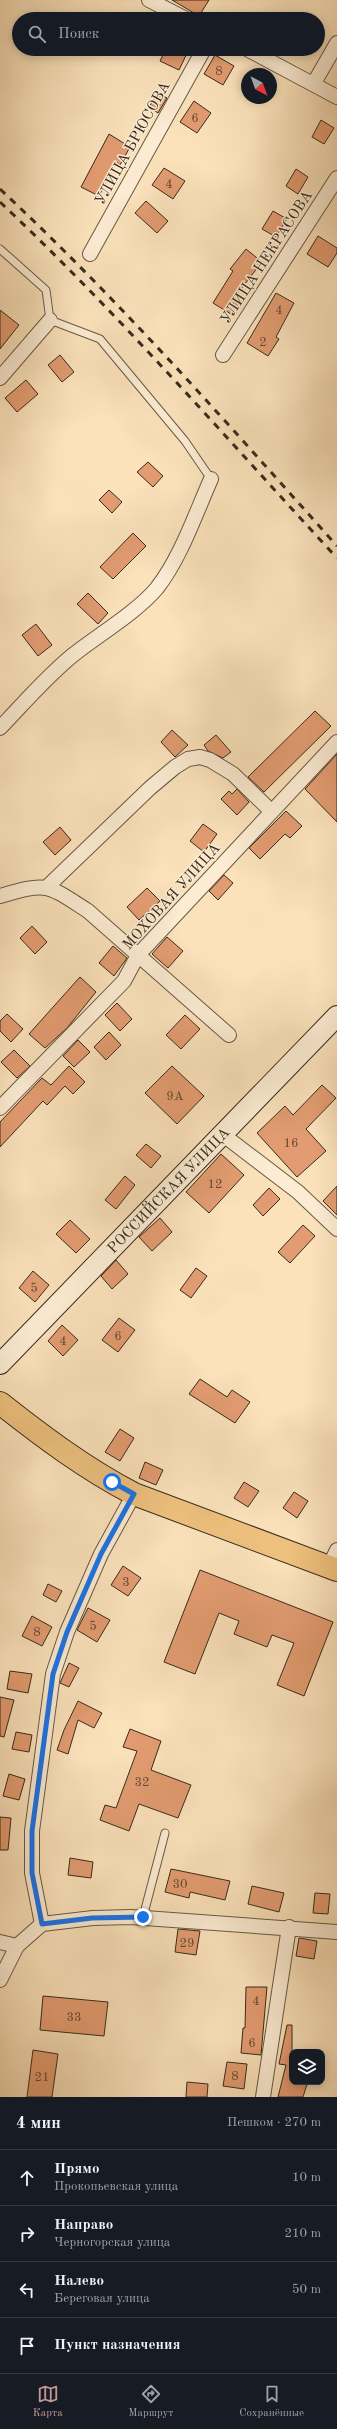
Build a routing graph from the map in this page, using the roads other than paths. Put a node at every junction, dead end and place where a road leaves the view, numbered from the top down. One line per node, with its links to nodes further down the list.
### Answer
1 (149, 0): 2 (street)
2 (172, 6)
3 (337, 43): 6 (street)
4 (200, 56): 10 (street, УЛИЦА БРЮСОВА)
5 (260, 56): 6 (street)
6 (314, 84): 7 (street)
7 (337, 97)
8 (337, 178): 12 (street, УЛИЦА НЕКРАСОВА)
9 (0, 249): 11 (lane)
10 (90, 254)
11 (50, 320): 13 (street); 14 (lane)
12 (223, 355)
13 (0, 378)
14 (211, 479): 15 (street)
15 (0, 728)
16 (337, 742): 17 (street, МОХОВАЯ УЛИЦА)
17 (271, 811): 18 (street); 20 (street, МОХОВАЯ УЛИЦА)
18 (47, 887): 19 (street); 20 (street)
19 (0, 896)
20 (138, 955): 22 (street); 23 (street, МОХОВАЯ УЛИЦА)
21 (337, 1016): 24 (main road, РОССИЙСКАЯ УЛИЦА)
22 (229, 1035)
23 (0, 1108)
24 (222, 1134): 25 (street); 26 (main road, РОССИЙСКАЯ УЛИЦА)
25 (337, 1229)
26 (0, 1364)
27 (0, 1403): 28 (main road)
28 (134, 1494): 29 (main road); 32 (street)
29 (334, 1562)
30 (165, 1832): 31 (lane)
31 (143, 1917): 32 (street); 33 (street)
32 (42, 1924): 36 (street)
33 (289, 1926): 34 (street); 38 (street)
34 (337, 1932)
35 (0, 1942): 36 (street)
36 (16, 1946): 37 (street)
37 (0, 1980)
38 (263, 2097)

